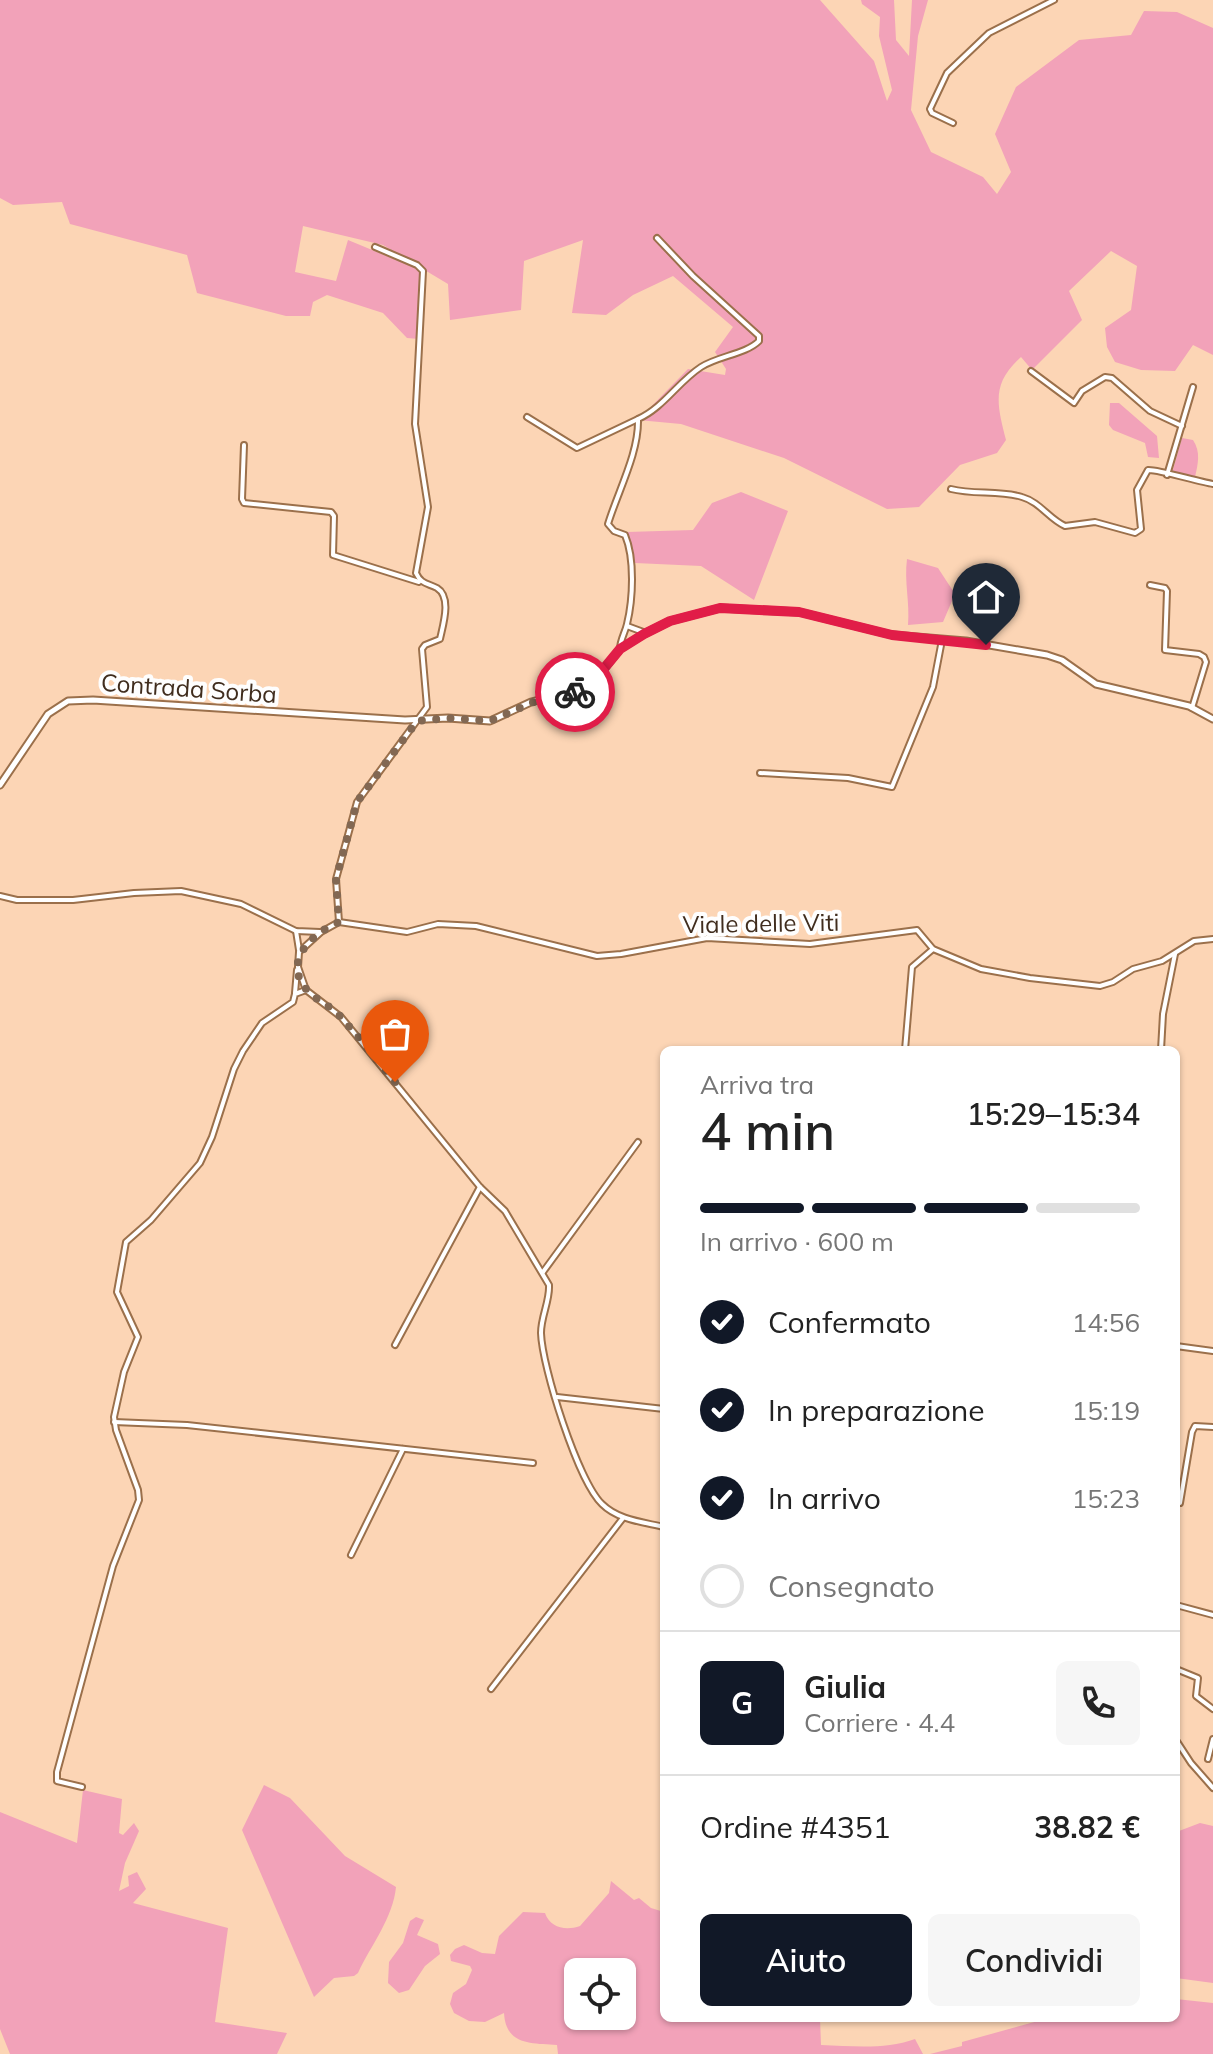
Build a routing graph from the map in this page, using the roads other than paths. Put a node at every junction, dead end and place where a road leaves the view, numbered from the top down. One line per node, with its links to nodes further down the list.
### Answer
1 (1054, 0): 2 (street)
2 (953, 123)
3 (657, 238): 8 (street)
4 (375, 247): 14 (street)
5 (1031, 371): 9 (street)
6 (1193, 387): 9 (street)
7 (527, 417): 8 (street)
8 (638, 419): 16 (street)
9 (1182, 426): 11 (street)
10 (244, 445): 14 (street)
11 (1167, 475): 12 (street); 13 (street)
12 (1213, 484)
13 (951, 489)
14 (422, 582): 22 (street)
15 (1150, 585): 20 (street)
16 (627, 626): 17 (street); 19 (street)
17 (646, 633): 18 (street, Contrada Sorba); 19 (street, Contrada Sorba)
18 (942, 640): 20 (street, Contrada Sorba); 23 (street)
19 (620, 649): 22 (street, Contrada Sorba)
20 (1192, 708): 21 (street, Contrada Sorba)
21 (1213, 719)
22 (417, 721): 24 (street, Contrada Sorba); 26 (street)
23 (760, 773)
24 (0, 785)
25 (0, 896): 27 (street)
26 (339, 922): 28 (street); 30 (street, Viale delle Viti)
27 (296, 931): 28 (street); 31 (street)
28 (321, 932): 31 (street)
29 (1213, 939): 32 (street, Viale delle Viti)
30 (933, 949): 32 (street, Viale delle Viti); 36 (street)
31 (299, 952): 33 (street)
32 (1175, 952): 37 (street)
33 (298, 967): 34 (street); 35 (street)
34 (306, 990): 35 (street); 39 (street)
35 (295, 994): 46 (street)
36 (905, 1046)
37 (1161, 1046)
38 (638, 1142): 40 (street)
39 (480, 1187): 40 (street); 41 (street)
40 (543, 1272): 44 (street)
41 (395, 1345)
42 (1180, 1347): 43 (street)
43 (1213, 1351)
44 (557, 1397): 45 (street); 51 (street)
45 (660, 1409)
46 (114, 1422): 48 (street); 62 (street)
47 (1213, 1427): 50 (street)
48 (403, 1449): 49 (street); 53 (street)
49 (533, 1463)
50 (1180, 1503)
51 (623, 1518): 52 (street); 57 (street)
52 (660, 1526)
53 (351, 1555)
54 (1180, 1607): 55 (street)
55 (1213, 1615)
56 (1180, 1671): 58 (street)
57 (491, 1689)
58 (1213, 1709)
59 (1213, 1739): 61 (street)
60 (1180, 1746): 63 (street)
61 (1208, 1759)
62 (82, 1787)
63 (1213, 1788)

